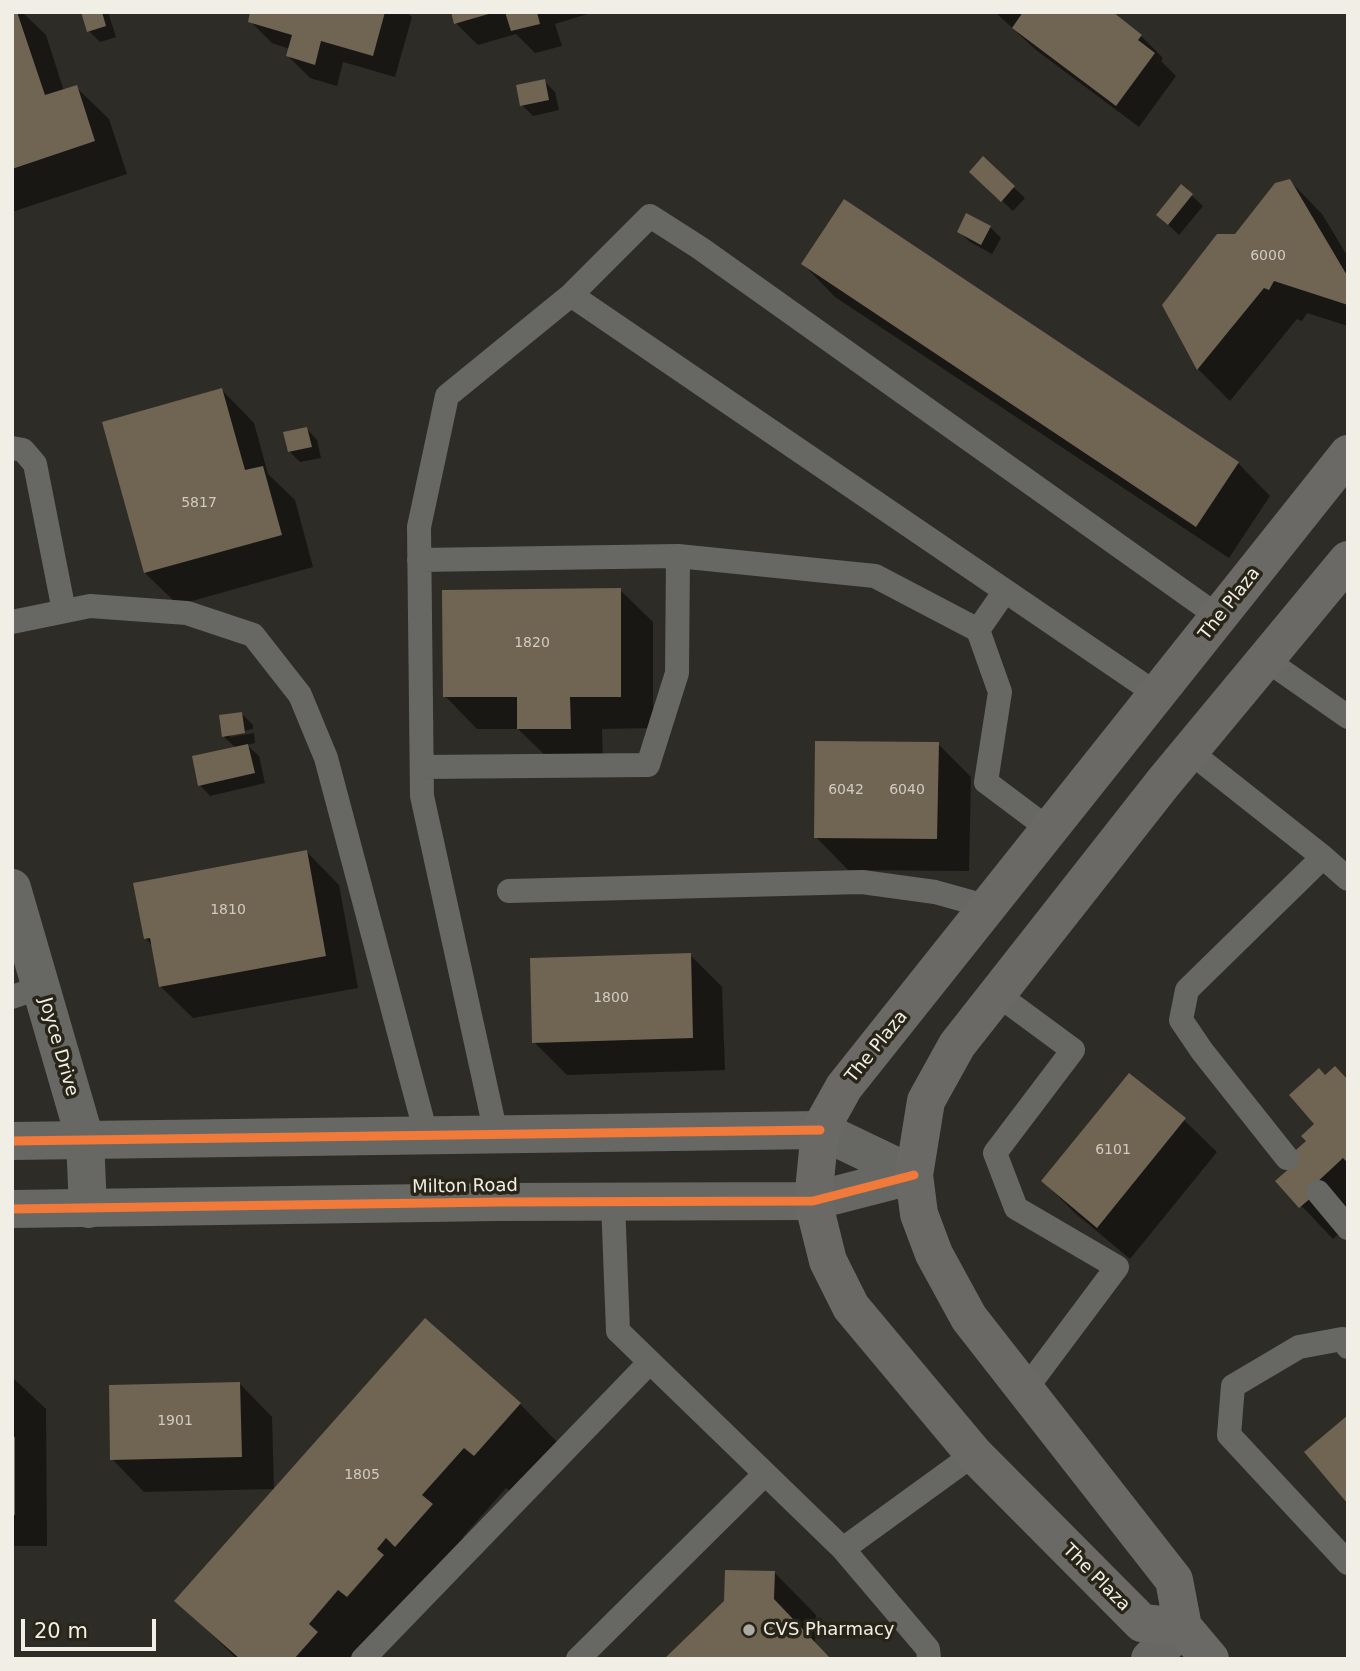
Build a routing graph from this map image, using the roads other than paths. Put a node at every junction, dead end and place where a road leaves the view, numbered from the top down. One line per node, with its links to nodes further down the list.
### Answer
1 (571, 295): 5 (lane); 7 (lane); 9 (lane)
2 (12, 448): 8 (lane)
3 (1348, 454): 9 (main road, The Plaza)
4 (678, 556): 5 (lane); 11 (lane); 16 (lane)
5 (419, 560): 16 (lane)
6 (1348, 560): 12 (main road)
7 (1005, 591): 11 (lane); 13 (lane)
8 (64, 611): 10 (lane); 26 (lane)
9 (1219, 617): 13 (main road, The Plaza)
10 (12, 622)
11 (978, 630): 17 (lane)
12 (1265, 659): 14 (lane); 15 (main road)
13 (1158, 695): 17 (main road, The Plaza)
14 (1348, 717)
15 (1189, 751): 18 (lane); 24 (main road)
16 (422, 767): 27 (lane)
17 (1050, 830): 22 (main road, The Plaza)
18 (1323, 857): 19 (lane); 30 (lane)
19 (1348, 879)
20 (12, 888): 23 (street, Joyce Drive)
21 (509, 891): 22 (lane)
22 (989, 907): 25 (main road, The Plaza)
23 (27, 992): 28 (street, Joyce Drive)
24 (997, 994): 31 (main road); 40 (lane)
25 (820, 1130): 27 (street); 31 (street); 33 (main road, The Plaza)
26 (426, 1134): 27 (street); 28 (street)
27 (496, 1134)
28 (85, 1139): 29 (street); 36 (street, Joyce Drive)
29 (12, 1140)
30 (1287, 1158)
31 (914, 1175): 33 (street, Milton Road); 40 (main road)
32 (1318, 1192): 37 (lane)
33 (813, 1201): 34 (street, Milton Road); 41 (main road, The Plaza)
34 (612, 1202): 36 (street, Milton Road); 39 (lane)
35 (12, 1209): 36 (street, Milton Road)
36 (88, 1209)
37 (1348, 1228)
38 (1348, 1347): 44 (lane)
39 (650, 1362): 42 (lane); 46 (lane)
40 (1025, 1390): 45 (main road)
41 (974, 1454): 43 (lane); 45 (main road, The Plaza)
42 (765, 1474): 43 (lane); 47 (lane)
43 (843, 1549): 48 (lane)
44 (1348, 1563)
45 (1183, 1628): 49 (street); 50 (main road)
46 (363, 1659)
47 (578, 1659)
48 (929, 1659)
49 (1150, 1659)
50 (1210, 1659)

